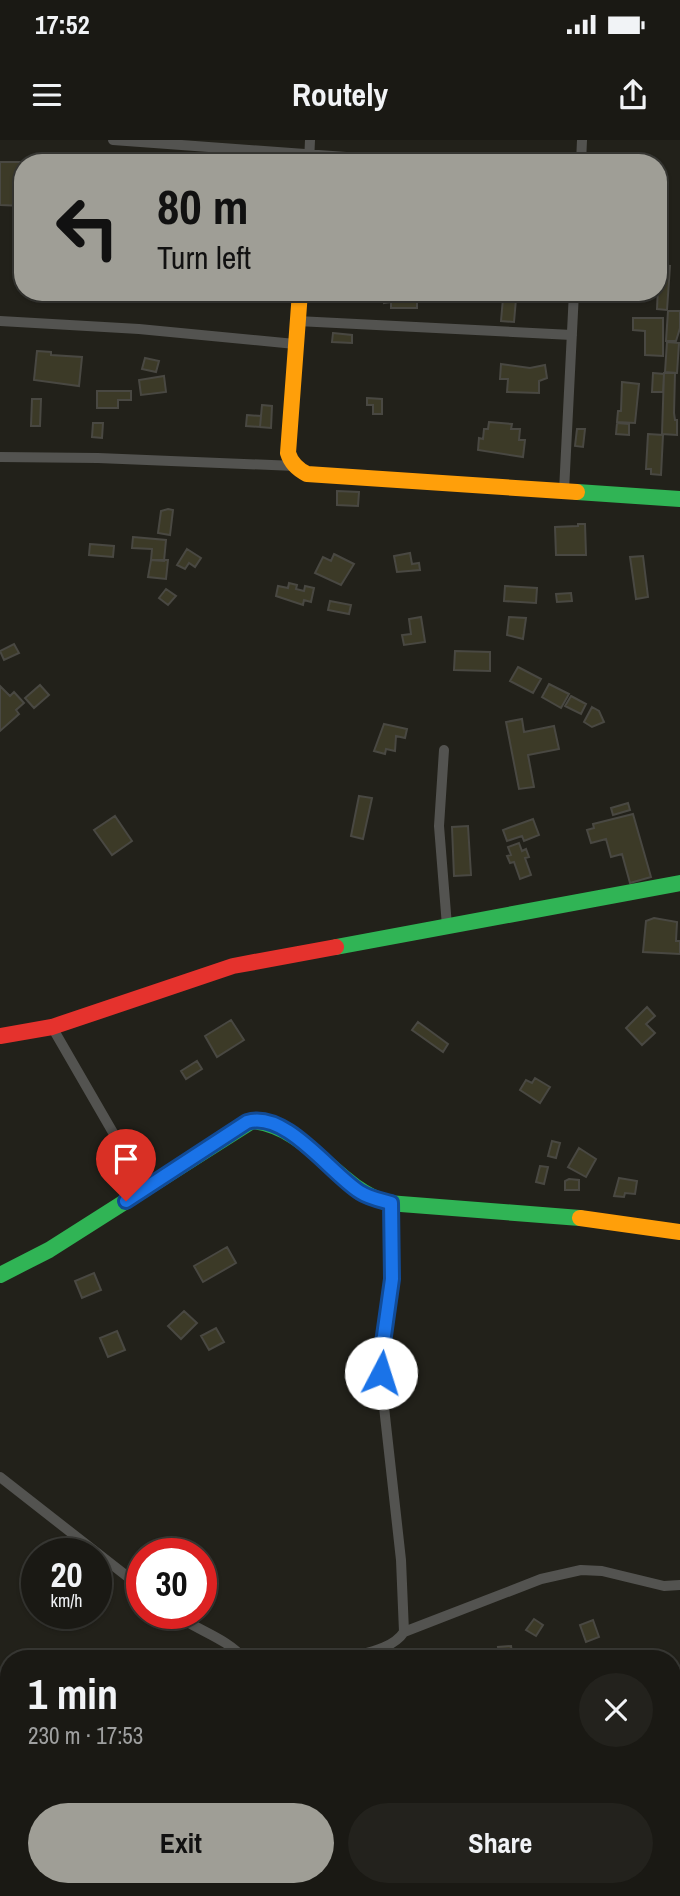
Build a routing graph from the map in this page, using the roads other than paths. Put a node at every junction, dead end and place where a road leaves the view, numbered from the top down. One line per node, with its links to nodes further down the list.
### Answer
1 (113, 140): 2 (street)
2 (257, 154)
3 (299, 301): 6 (street)
4 (574, 301): 7 (street)
5 (0, 321): 8 (street)
6 (297, 321): 7 (street); 8 (street)
7 (572, 335): 11 (street)
8 (295, 344): 10 (street)
9 (0, 457): 10 (street)
10 (295, 466): 11 (street)
11 (564, 491): 12 (street)
12 (680, 499)
13 (444, 750): 15 (street)
14 (680, 883): 15 (street)
15 (447, 926): 16 (street)
16 (52, 1027): 17 (street); 18 (street)
17 (0, 1036)
18 (145, 1188): 19 (street); 21 (street)
19 (391, 1203): 20 (street); 26 (street)
20 (680, 1232)
21 (0, 1275)
22 (0, 1477): 23 (street)
23 (126, 1575)
24 (680, 1586): 26 (street)
25 (196, 1629): 27 (street)
26 (404, 1632): 28 (street)
27 (235, 1650)
28 (384, 1650)

